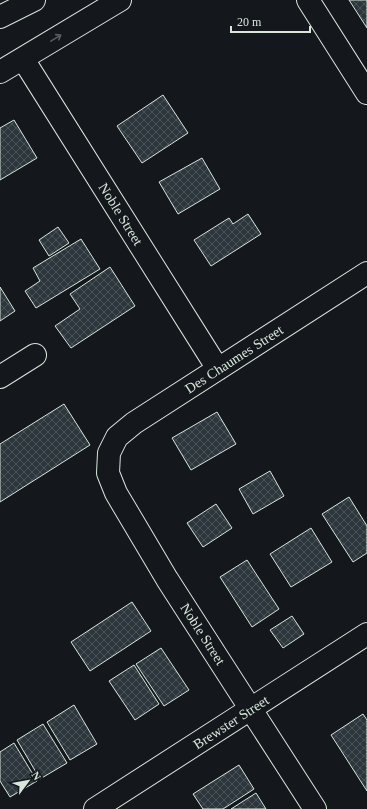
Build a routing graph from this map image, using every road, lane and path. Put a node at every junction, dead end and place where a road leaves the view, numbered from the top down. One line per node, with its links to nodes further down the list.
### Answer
1 (34, 0): 4 (street)
2 (120, 0): 5 (street, one-way to 2)
3 (308, 0): 7 (street)
4 (0, 17)
5 (23, 59): 6 (street); 10 (street, Noble Street)
6 (0, 72)
7 (367, 93)
8 (367, 273): 10 (street, Des Chaumes Street)
9 (35, 355): 11 (street)
10 (218, 369): 12 (street, Des Chaumes Street)
11 (0, 377)
12 (109, 453): 14 (street, Noble Street)
13 (367, 634): 14 (street, Brewster Street)
14 (252, 709): 15 (street, Brewster Street); 16 (street, Noble Street)
15 (95, 809)
16 (315, 809)

